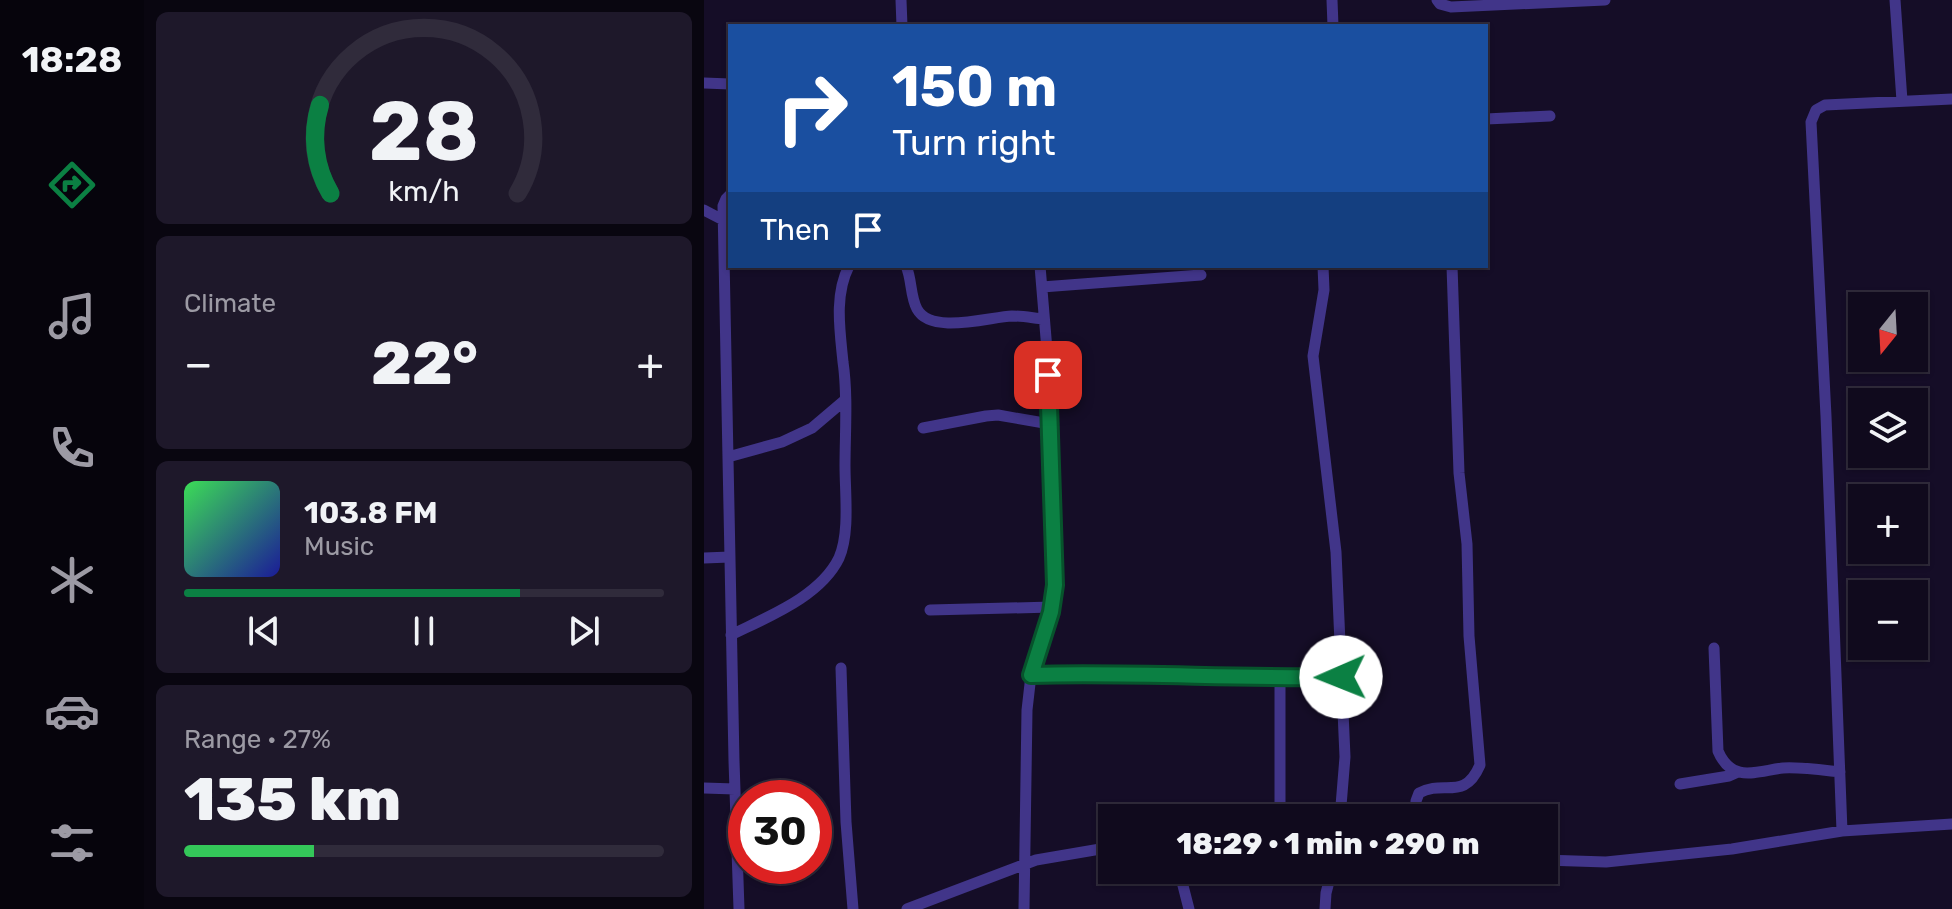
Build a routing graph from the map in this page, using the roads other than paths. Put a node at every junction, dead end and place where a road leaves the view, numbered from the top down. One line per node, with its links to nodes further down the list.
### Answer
1 (901, 0): 6 (street)
2 (1332, 0): 7 (street)
3 (1437, 0): 4 (street)
4 (1605, 0)
5 (1895, 0): 11 (street)
6 (902, 24)
7 (1333, 24)
8 (704, 83): 9 (street)
9 (728, 84)
10 (1952, 99): 11 (street)
11 (1902, 101): 40 (street)
12 (1550, 116): 13 (street)
13 (1488, 119)
14 (728, 197): 16 (street)
15 (704, 210): 16 (street)
16 (723, 220): 28 (street)
17 (848, 268): 25 (street)
18 (906, 268): 24 (street)
19 (1040, 268): 23 (street)
20 (1323, 268): 37 (street)
21 (1452, 268): 47 (street)
22 (1201, 275): 23 (street)
23 (1042, 287): 24 (street)
24 (1044, 319): 26 (street)
25 (845, 400): 28 (street); 33 (street)
26 (1050, 424): 27 (street); 31 (street)
27 (923, 428)
28 (728, 457): 29 (street)
29 (730, 557): 30 (street); 33 (street)
30 (704, 558)
31 (1052, 607): 32 (street); 36 (street)
32 (930, 610)
33 (731, 635): 41 (street)
34 (1714, 648): 39 (street)
35 (841, 668): 57 (street)
36 (1031, 675): 38 (street); 52 (street)
37 (1341, 677): 38 (street); 46 (street)
38 (1280, 678): 45 (street)
39 (1738, 772): 40 (street); 42 (street)
40 (1840, 772): 49 (street)
41 (735, 780)
42 (1680, 784)
43 (704, 788): 44 (street)
44 (728, 789)
45 (1280, 804)
46 (1341, 804)
47 (1416, 804)
48 (1952, 824): 49 (street)
49 (1842, 831): 51 (street)
50 (1098, 849): 52 (street)
51 (1558, 860)
52 (1024, 864): 58 (street); 59 (street)
53 (738, 884): 56 (street)
54 (1183, 884): 60 (street)
55 (1328, 884): 61 (street)
56 (739, 909)
57 (853, 909)
58 (907, 909)
59 (1024, 909)
60 (1189, 909)
61 (1325, 909)

